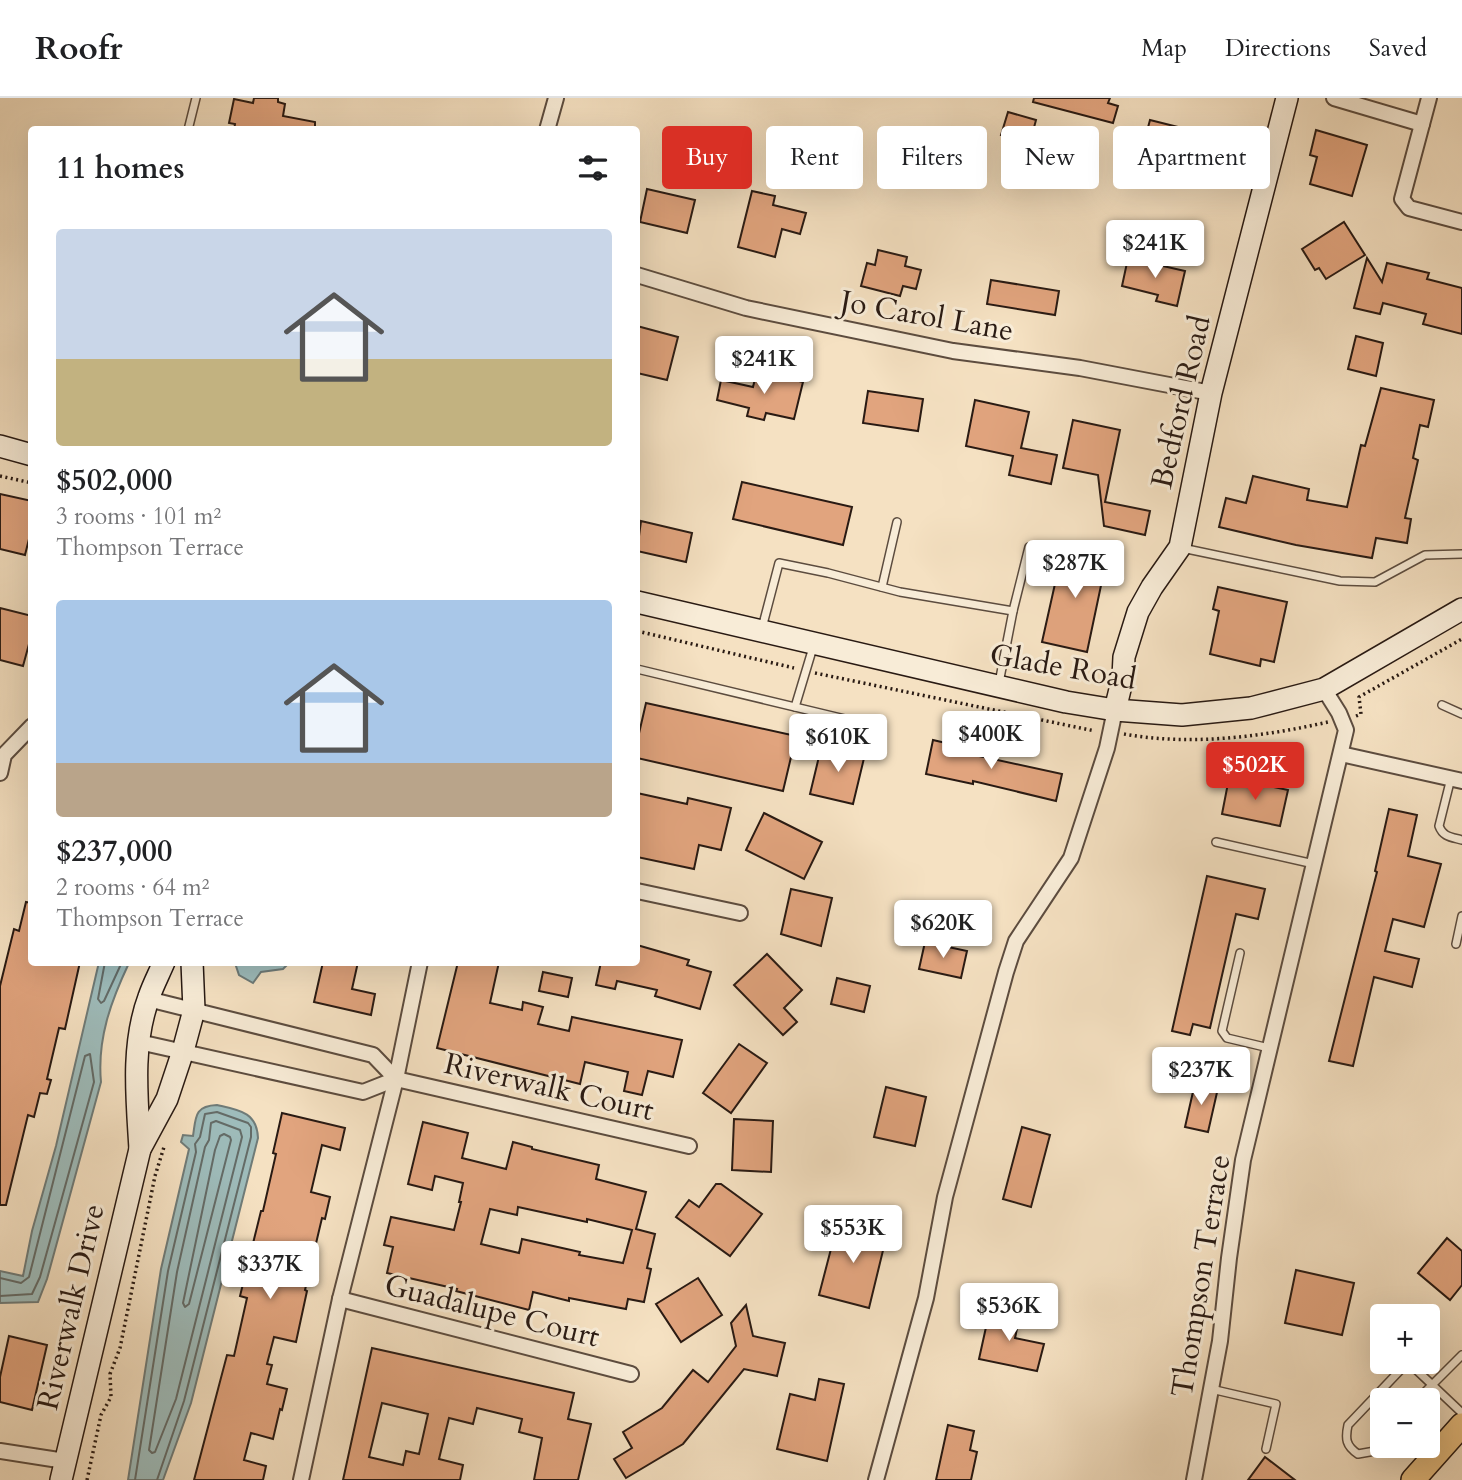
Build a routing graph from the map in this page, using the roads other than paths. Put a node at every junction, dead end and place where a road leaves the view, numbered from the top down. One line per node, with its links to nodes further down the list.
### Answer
1 (196, 98): 7 (lane)
2 (556, 98): 8 (street)
3 (1287, 98): 11 (street, Bedford Road)
4 (1334, 98): 6 (street)
5 (1429, 98): 6 (street)
6 (1422, 124): 9 (street)
7 (189, 126)
8 (548, 126)
9 (1462, 222)
10 (640, 276): 11 (street, Jo Carol Lane)
11 (1211, 393): 16 (street, Bedford Road)
12 (0, 446): 13 (street)
13 (28, 454)
14 (897, 522): 18 (lane)
15 (1029, 547): 21 (lane)
16 (1180, 547): 17 (lane); 29 (street, Bedford Road)
17 (1462, 554)
18 (882, 587): 21 (lane); 22 (lane)
19 (640, 604): 22 (street, Glade Road)
20 (1462, 609): 26 (street, Glade Road)
21 (1013, 611): 25 (lane)
22 (761, 632): 23 (street, Glade Road)
23 (814, 644): 25 (street, Glade Road); 28 (lane)
24 (640, 670): 28 (lane)
25 (999, 687): 29 (street, Glade Road)
26 (1324, 689): 29 (street, Glade Road); 33 (street, Thompson Terrace)
27 (1442, 705): 30 (lane)
28 (795, 707): 31 (lane)
29 (1115, 710): 70 (street)
30 (1462, 714)
31 (870, 725)
32 (28, 730): 34 (street)
33 (1341, 754): 35 (street); 38 (street, Thompson Terrace)
34 (0, 773)
35 (1457, 780): 36 (lane)
36 (1462, 840)
37 (1216, 842): 38 (lane)
38 (1314, 864): 50 (street, Thompson Terrace)
39 (640, 892): 40 (street)
40 (740, 913)
41 (1462, 916): 42 (lane)
42 (1456, 944)
43 (1240, 953): 50 (lane)
44 (162, 966): 47 (street, Riverwalk Drive)
45 (191, 966): 48 (street, Riverwalk Drive)
46 (419, 966): 52 (street)
47 (148, 999): 48 (street, Riverwalk Court); 49 (street, Riverwalk Drive)
48 (194, 1010): 51 (street, Riverwalk Drive); 52 (street, Riverwalk Court)
49 (138, 1042): 51 (street, Riverwalk Court); 54 (street, Riverwalk Drive)
50 (1270, 1049): 61 (street, Thompson Terrace)
51 (183, 1051): 52 (street, Riverwalk Court); 54 (street, Riverwalk Drive)
52 (396, 1079): 53 (street, Riverwalk Court); 55 (street)
53 (690, 1146)
54 (140, 1149): 68 (street, Riverwalk Drive)
55 (340, 1299): 57 (street, Guadalupe Court); 69 (street)
56 (1462, 1355): 58 (lane)
57 (631, 1374)
58 (1432, 1385): 59 (lane); 60 (lane); 63 (lane)
59 (1383, 1388)
60 (1429, 1388)
61 (1211, 1389): 65 (lane); 71 (street, Thompson Terrace)
62 (1370, 1402): 67 (lane)
63 (1462, 1413)
64 (1462, 1425): 72 (main road)
65 (1266, 1449)
66 (0, 1451): 68 (street)
67 (1370, 1452)
68 (63, 1471)
69 (301, 1480)
70 (876, 1480)
71 (1194, 1480)
72 (1413, 1480)

